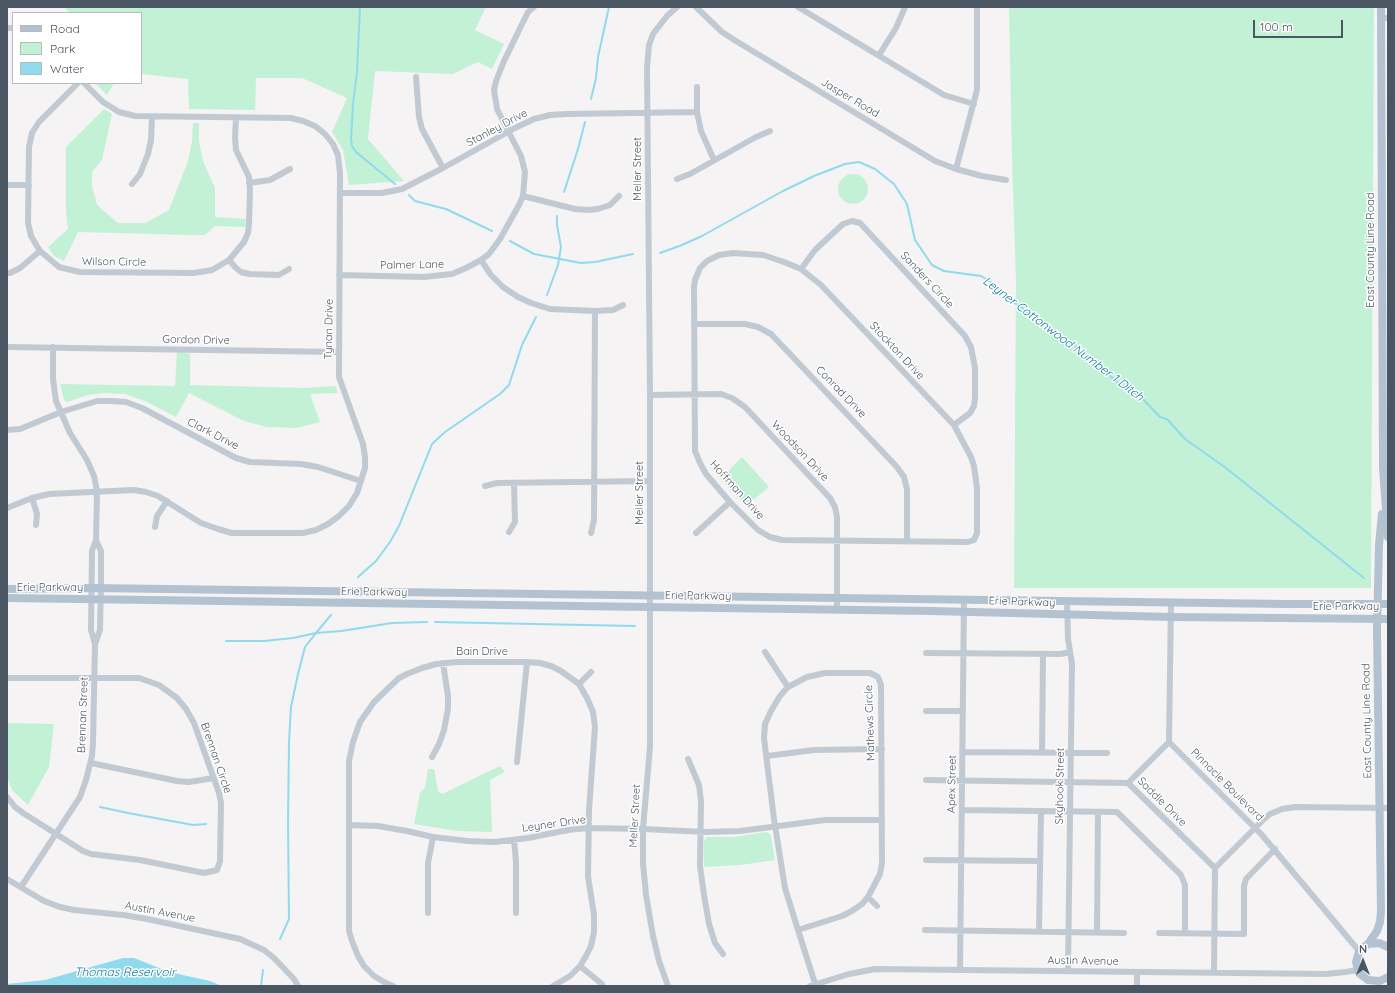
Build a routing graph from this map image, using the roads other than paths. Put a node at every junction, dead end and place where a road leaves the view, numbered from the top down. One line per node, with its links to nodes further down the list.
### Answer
1 (534, 7): 19 (street, Palmer Lane)
2 (677, 7): 16 (street, Meller Street)
3 (696, 7): 24 (street, Jasper Road)
4 (798, 7): 9 (street)
5 (905, 7): 9 (street)
6 (977, 7): 14 (street)
7 (1381, 7): 8 (main road, East County Line Road)
8 (1385, 18): 59 (main road, East County Line Road)
9 (879, 56): 14 (street)
10 (416, 78): 23 (street)
11 (77, 84): 30 (street, Wilson Circle)
12 (85, 84): 17 (street, Tynan Drive)
13 (697, 87): 15 (street)
14 (974, 104): 24 (street)
15 (697, 112): 16 (street, Stanley Drive); 21 (street)
16 (648, 114): 19 (street, Stanley Drive); 49 (street, Meller Street)
17 (152, 117): 18 (street, Tynan Drive); 28 (street)
18 (236, 118): 27 (street, Wilson Circle); 31 (street, Tynan Drive)
19 (509, 131): 23 (street, Stanley Drive); 32 (street, Palmer Lane)
20 (770, 131): 21 (street)
21 (714, 160): 25 (street)
22 (290, 168): 27 (street)
23 (443, 168): 31 (street, Stanley Drive)
24 (956, 169): 26 (street, Jasper Road)
25 (677, 179)
26 (1006, 180)
27 (249, 183): 36 (street, Wilson Circle)
28 (132, 184)
29 (7, 185): 30 (street)
30 (28, 185): 34 (street, Wilson Circle)
31 (340, 193): 41 (street, Tynan Drive)
32 (523, 196): 33 (street); 37 (street, Palmer Lane)
33 (619, 196)
34 (40, 251): 36 (street, Wilson Circle); 40 (street)
35 (716, 256): 39 (street, Stockton Drive); 44 (street, Hoffman Drive)
36 (230, 260): 38 (street)
37 (481, 260): 41 (street, Palmer Lane); 43 (street)
38 (289, 269)
39 (801, 269): 51 (street, Stockton Drive); 51 (street, Sanders Circle)
40 (7, 274)
41 (339, 275): 47 (street, Tynan Drive)
42 (623, 305): 43 (street)
43 (595, 311): 55 (street)
44 (694, 324): 48 (street, Hoffman Drive); 73 (street, Conrad Drive)
45 (7, 346): 46 (street, Gordon Drive)
46 (53, 347): 47 (street, Gordon Drive); 50 (street, Brennan Street)
47 (338, 352): 53 (street, Tynan Drive)
48 (694, 394): 49 (street, Woodson Drive); 62 (street, Hoffman Drive); 72 (street, Woodson Drive)
49 (650, 395): 54 (street, Meller Street)
50 (61, 412): 52 (street, Clark Drive); 53 (street, Clark Drive); 58 (street, Brennan Street)
51 (954, 426): 71 (street, Stockton Drive)
52 (7, 430)
53 (361, 481): 61 (street, Tynan Drive)
54 (650, 481): 55 (street); 77 (street, Meller Street)
55 (594, 482): 56 (street); 67 (street)
56 (514, 483): 57 (street); 66 (street)
57 (485, 486)
58 (97, 491): 60 (street, Tynan Drive); 61 (street, Tynan Drive); 70 (street, Brennan Street)
59 (1384, 494): 69 (main road, East County Line Road); 85 (main road, East County Line Road)
60 (32, 498): 63 (street, Tynan Drive); 64 (street)
61 (167, 501): 65 (street)
62 (730, 502): 68 (street); 72 (street, Hoffman Drive)
63 (7, 508)
64 (36, 525)
65 (155, 526)
66 (509, 532)
67 (591, 533)
68 (696, 533)
69 (1388, 537)
70 (96, 540): 74 (street, Brennan Street); 76 (street, Brennan Street)
71 (974, 540): 73 (street, Hoffman Drive)
72 (837, 541): 73 (street, Hoffman Drive); 79 (street, Woodson Drive)
73 (907, 542)
74 (92, 588): 75 (main road, Erie Parkway); 76 (main road, Erie Parkway); 80 (street, Brennan Street)
75 (7, 589)
76 (101, 589): 77 (main road, Erie Parkway); 81 (street, Brennan Street)
77 (650, 595): 79 (main road, Erie Parkway); 87 (street, Meller Street)
78 (7, 598): 80 (main road, Erie Parkway)
79 (836, 598): 82 (main road, Erie Parkway); 88 (street, Woodson Drive)
80 (92, 599): 81 (main road, Erie Parkway); 94 (street, Brennan Street)
81 (100, 599): 87 (main road, Erie Parkway); 94 (street, Brennan Street)
82 (964, 600): 83 (main road, Erie Parkway); 89 (street, Apex Street)
83 (1067, 601): 84 (main road, Erie Parkway); 90 (street, Skyhook Street)
84 (1171, 602): 85 (main road, Erie Parkway); 91 (street)
85 (1378, 604): 86 (main road, Erie Parkway); 92 (main road, East County Line Road)
86 (1388, 604)
87 (650, 607): 88 (main road, Erie Parkway); 137 (street, Meller Street)
88 (837, 610): 89 (main road, Erie Parkway)
89 (964, 612): 90 (main road, Erie Parkway); 98 (street, Apex Street)
90 (1066, 614): 91 (main road, Erie Parkway); 96 (street, Skyhook Street)
91 (1171, 617): 92 (main road, Erie Parkway); 109 (street)
92 (1377, 619): 93 (main road, Erie Parkway); 126 (main road, East County Line Road)
93 (1388, 619)
94 (94, 644): 104 (street, Brennan Street)
95 (765, 652): 106 (street)
96 (1070, 652): 99 (street); 113 (street, Skyhook Street)
97 (926, 653): 98 (street)
98 (964, 653): 99 (street); 108 (street, Apex Street)
99 (1043, 654): 112 (street)
100 (527, 662): 101 (street, Bain Drive); 105 (street, Bain Drive); 118 (street)
101 (443, 663): 116 (street); 133 (street, Bain Drive)
102 (591, 672): 105 (street)
103 (7, 678): 104 (street, Brennan Circle)
104 (94, 678): 119 (street, Brennan Street); 120 (street, Brennan Circle)
105 (579, 684): 136 (street, Bain Drive)
106 (788, 687): 110 (street, Mathews Circle); 115 (street, Mathews Circle)
107 (926, 711): 108 (street)
108 (963, 711): 111 (street, Apex Street)
109 (1169, 742): 124 (street); 135 (street, Pinnacle Boulevard)
110 (882, 749): 115 (street); 132 (street, Mathews Circle)
111 (962, 752): 112 (street); 122 (street, Apex Street)
112 (1042, 753): 113 (street)
113 (1070, 753): 114 (street); 123 (street, Skyhook Street)
114 (1107, 754)
115 (767, 756): 134 (street, Mathews Circle)
116 (432, 757)
117 (688, 759): 138 (street)
118 (517, 762)
119 (91, 763): 120 (street); 139 (street, Brennan Street)
120 (214, 778): 139 (street, Brennan Circle)
121 (926, 780): 122 (street, Saddle Drive)
122 (962, 781): 123 (street, Saddle Drive); 128 (street, Apex Street)
123 (1070, 782): 124 (street, Saddle Drive); 130 (street, Skyhook Street)
124 (1128, 783): 146 (street, Saddle Drive)
125 (7, 797): 139 (street, Brennan Circle)
126 (1379, 808): 127 (street); 135 (street); 163 (main road, East County Line Road)
127 (1388, 808)
128 (962, 810): 129 (street); 144 (street, Apex Street)
129 (1041, 811): 130 (street); 145 (street)
130 (1070, 811): 131 (street); 157 (street, Skyhook Street)
131 (1098, 812): 158 (street); 161 (street)
132 (882, 820): 134 (street, Leyner Drive); 149 (street, Mathews Circle)
133 (349, 825): 140 (street, Leyner Drive); 178 (street, Bain Drive)
134 (776, 826): 138 (street, Leyner Drive); 153 (street, Mathews Circle)
135 (1255, 827): 142 (street, Pinnacle Boulevard); 146 (street)
136 (588, 828): 137 (street, Leyner Drive); 141 (street, Leyner Drive); 167 (street, Bain Drive)
137 (643, 829): 138 (street, Leyner Drive); 180 (street, Meller Street)
138 (700, 832): 166 (street)
139 (56, 833): 148 (street, Brennan Street)
140 (433, 836): 141 (street, Leyner Drive); 151 (street)
141 (514, 840): 152 (street)
142 (1275, 849): 162 (street); 165 (street, Pinnacle Boulevard)
143 (926, 860): 144 (street)
144 (961, 860): 145 (street); 155 (street, Apex Street)
145 (1040, 861): 156 (street)
146 (1215, 868): 162 (street)
147 (7, 879): 148 (street, Austin Avenue)
148 (21, 887): 177 (street, Austin Avenue)
149 (868, 897): 150 (street); 153 (street, Mathews Circle)
150 (877, 906)
151 (428, 913)
152 (516, 913)
153 (798, 930): 176 (street, Mathews Circle)
154 (925, 930): 155 (street)
155 (960, 930): 156 (street); 168 (street, Apex Street)
156 (1039, 931): 157 (street)
157 (1068, 932): 158 (street); 170 (street, Skyhook Street)
158 (1097, 932): 159 (street)
159 (1124, 933)
160 (1159, 933): 161 (street)
161 (1185, 933): 162 (street)
162 (1214, 934): 172 (street)
163 (1368, 944): 164 (main road); 165 (main road)
164 (1388, 948)
165 (1359, 951): 169 (main road)
166 (724, 954)
167 (580, 966): 175 (street); 179 (street)
168 (960, 969): 170 (street, Austin Avenue); 176 (street, Austin Avenue)
169 (1357, 970): 172 (street, Austin Avenue); 173 (main road)
170 (1068, 971): 171 (street, Austin Avenue)
171 (1137, 972): 172 (street, Austin Avenue); 181 (street)
172 (1214, 972)
173 (1365, 978): 174 (main road); 182 (main road)
174 (1386, 979)
175 (602, 984)
176 (814, 985)
177 (298, 986)
178 (394, 986)
179 (553, 986)
180 (668, 986)
181 (1137, 986)
182 (1369, 986)

